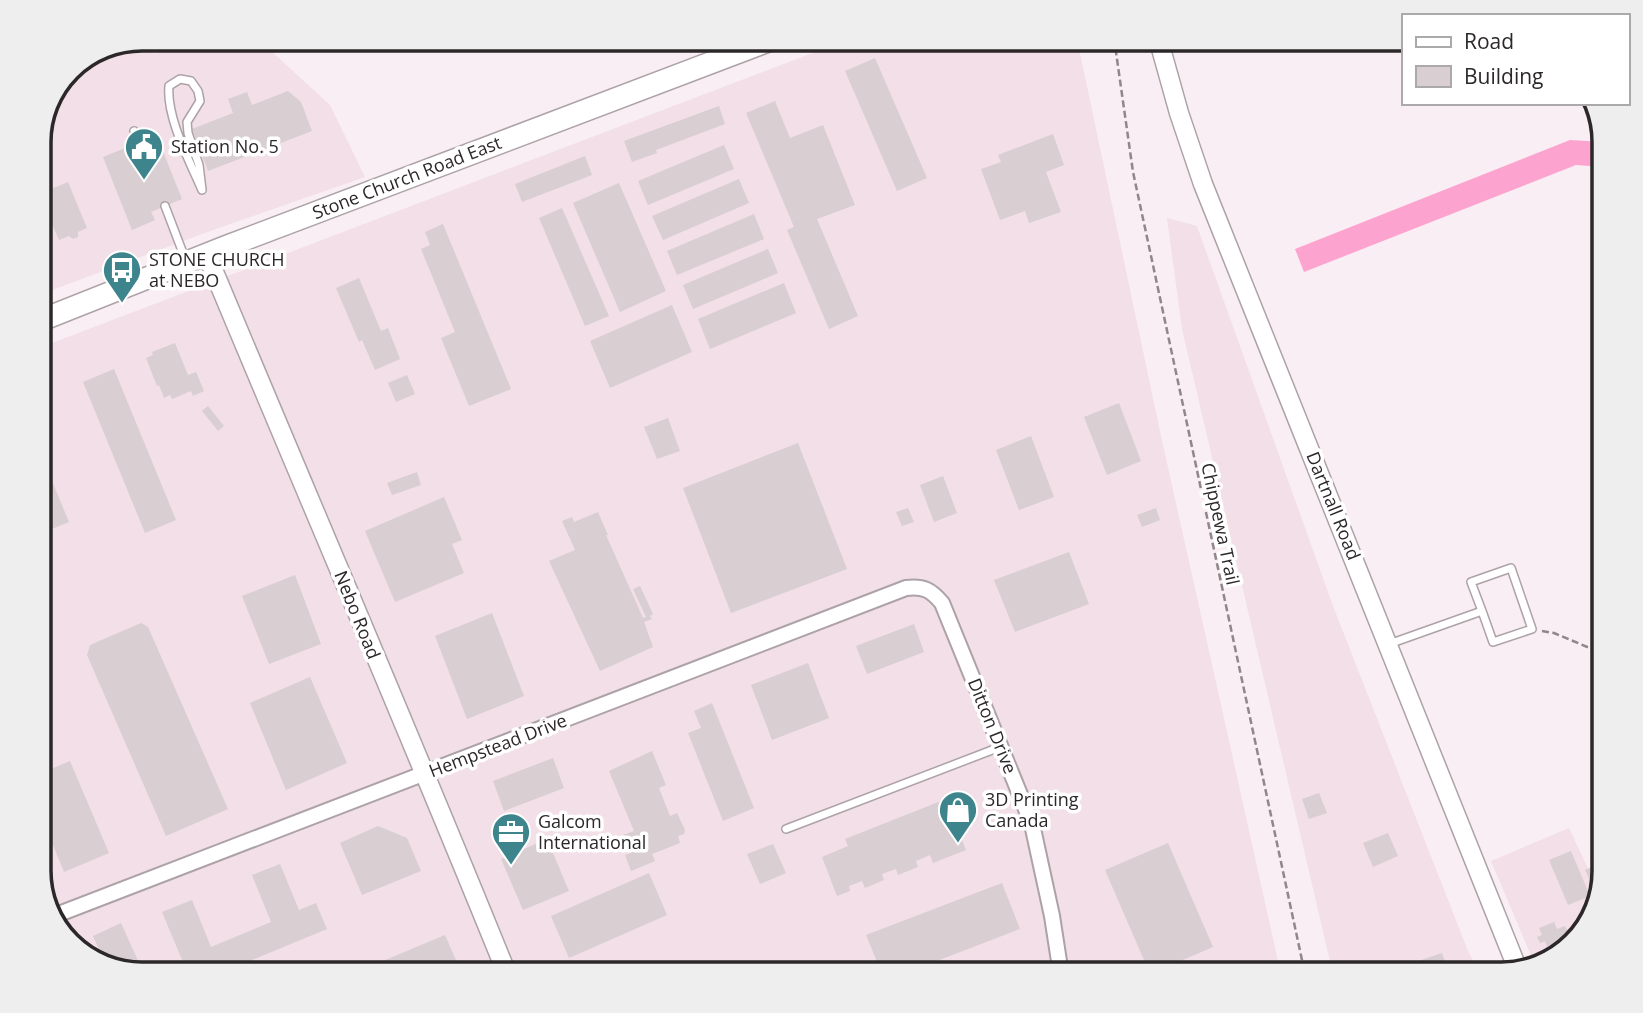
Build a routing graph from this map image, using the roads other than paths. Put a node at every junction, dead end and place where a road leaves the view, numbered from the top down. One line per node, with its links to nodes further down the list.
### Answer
1 (742, 51): 7 (main road, Stone Church Road East)
2 (1162, 51): 12 (street, Dartnall Road)
3 (134, 131): 4 (lane)
4 (145, 156)
5 (202, 190): 5 (lane)
6 (165, 206): 8 (lane)
7 (207, 255): 8 (main road, Stone Church Road East); 14 (street, Nebo Road)
8 (187, 263): 9 (main road, Stone Church Road East)
9 (51, 316)
10 (942, 603): 13 (street, Ditton Drive); 14 (street, Hempstead Drive)
11 (1482, 611): 11 (lane); 12 (lane)
12 (1388, 645): 17 (street, Dartnall Road)
13 (1001, 746): 15 (lane); 19 (street, Ditton Drive)
14 (426, 774): 16 (street, Hempstead Drive); 18 (street, Nebo Road)
15 (786, 829)
16 (61, 913)
17 (1514, 961)
18 (502, 962)
19 (1059, 962)

